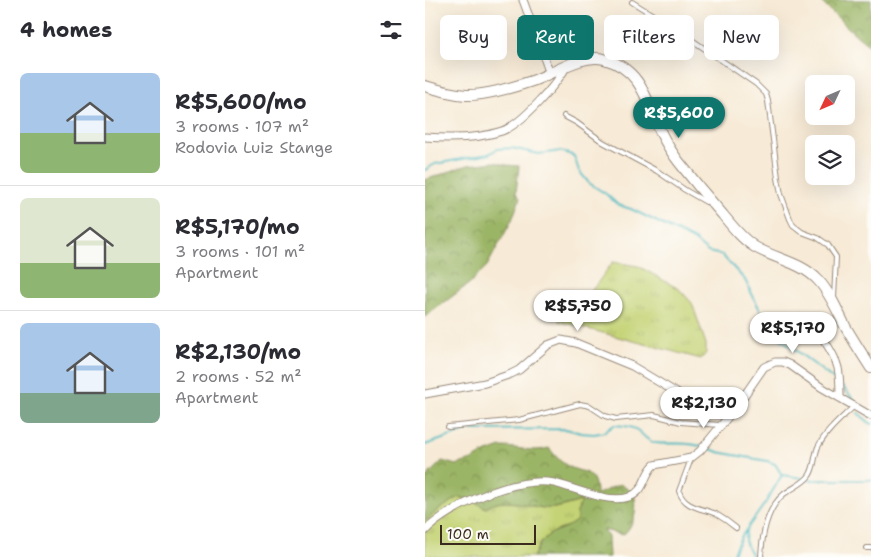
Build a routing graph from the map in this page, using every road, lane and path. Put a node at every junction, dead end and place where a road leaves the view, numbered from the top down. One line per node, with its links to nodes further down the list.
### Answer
1 (523, 0): 4 (street)
2 (632, 2): 9 (lane)
3 (567, 66): 4 (street); 7 (street); 8 (street)
4 (550, 74): 5 (street)
5 (425, 86)
6 (564, 116): 8 (lane)
7 (425, 137)
8 (715, 206): 9 (street)
9 (833, 303): 11 (street)
10 (824, 340): 13 (street)
11 (871, 368)
12 (425, 394): 15 (street)
13 (840, 398): 14 (street); 15 (street)
14 (853, 407): 16 (street); 22 (lane)
15 (729, 414): 17 (street)
16 (871, 416)
17 (720, 425): 18 (lane); 19 (street)
18 (448, 427)
19 (691, 458): 20 (lane); 21 (street)
20 (737, 528)
21 (425, 531)
22 (761, 557)

